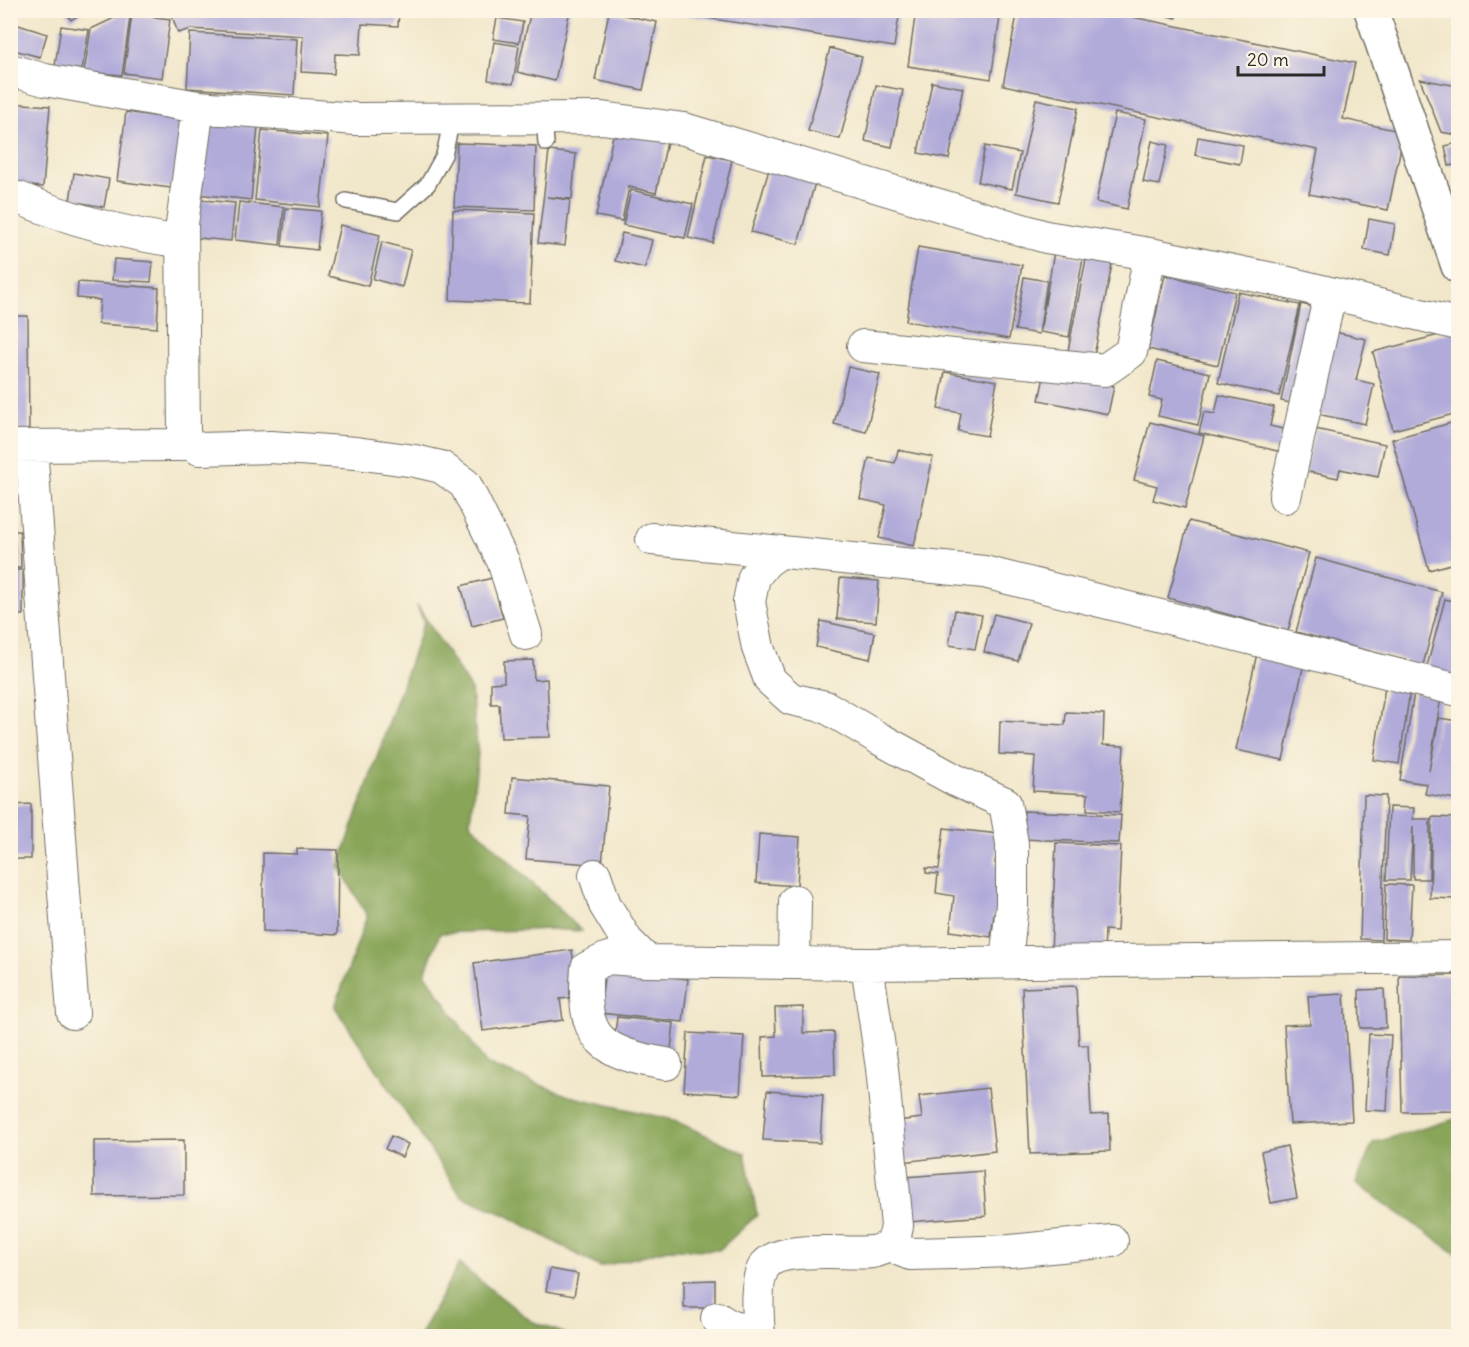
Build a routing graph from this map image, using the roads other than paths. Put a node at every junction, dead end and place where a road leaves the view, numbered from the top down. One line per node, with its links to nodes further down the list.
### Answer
1 (1371, 10): 9 (street)
2 (10, 70): 3 (street)
3 (198, 107): 4 (street); 7 (street)
4 (453, 119): 6 (lane); 8 (street)
5 (19, 198): 7 (street)
6 (346, 201)
7 (182, 242): 13 (street)
8 (1150, 254): 10 (street); 12 (street)
9 (1458, 266)
10 (1330, 294): 11 (street); 15 (street)
11 (1458, 324)
12 (863, 346)
13 (181, 439): 14 (street); 18 (street)
14 (21, 446): 27 (street)
15 (1285, 497)
16 (652, 539): 17 (street)
17 (780, 552): 19 (street); 24 (street)
18 (526, 634)
19 (1458, 690)
20 (595, 875): 23 (street)
21 (795, 901): 25 (street)
22 (1458, 957): 24 (street)
23 (647, 961): 25 (street); 28 (street)
24 (1006, 962): 26 (street)
25 (794, 963): 26 (street)
26 (867, 964): 30 (street)
27 (73, 1013)
28 (666, 1064)
29 (1112, 1240): 30 (street)
30 (890, 1246): 32 (street)
31 (717, 1318): 32 (street)
32 (759, 1334)

